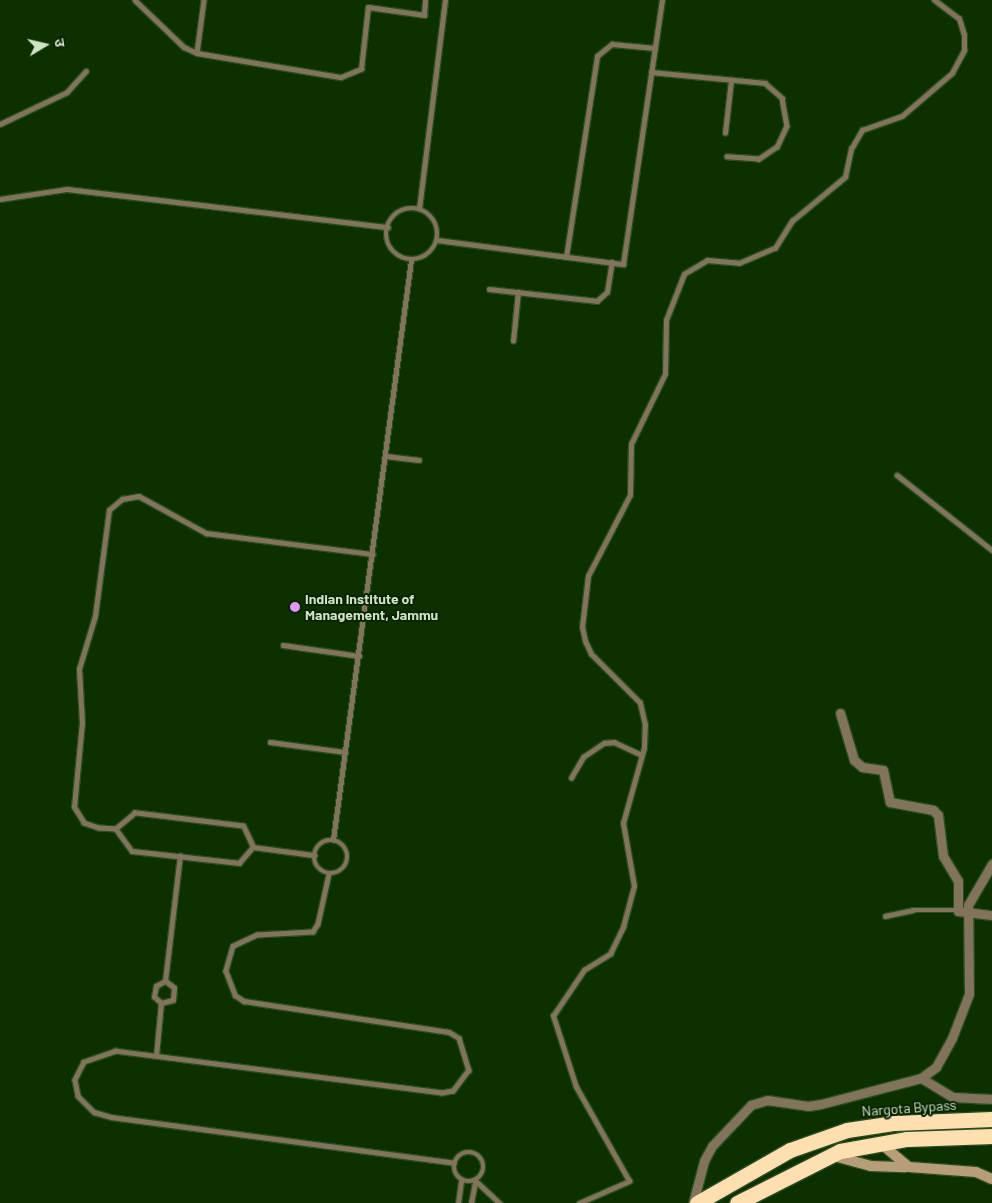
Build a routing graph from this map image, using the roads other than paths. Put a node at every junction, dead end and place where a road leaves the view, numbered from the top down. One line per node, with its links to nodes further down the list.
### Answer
1 (135, 0): 8 (lane)
2 (204, 0): 8 (lane)
3 (425, 0): 8 (lane)
4 (445, 0): 16 (lane)
5 (662, 0): 7 (lane)
6 (934, 0): 35 (lane)
7 (655, 48): 10 (lane); 19 (lane)
8 (197, 53)
9 (86, 71): 12 (lane)
10 (651, 72): 11 (lane); 21 (lane)
11 (731, 80): 13 (lane); 14 (lane)
12 (0, 124)
13 (725, 133)
14 (727, 157)
15 (0, 199): 17 (lane)
16 (419, 209): 17 (lane); 18 (lane)
17 (388, 227): 20 (lane)
18 (437, 240): 19 (lane); 20 (lane)
19 (566, 257): 21 (lane)
20 (411, 260): 25 (lane)
21 (612, 262): 23 (lane)
22 (489, 289): 23 (lane)
23 (518, 292): 24 (lane)
24 (513, 341)
25 (386, 456): 26 (lane); 29 (lane)
26 (419, 460)
27 (897, 475): 28 (lane)
28 (992, 550)
29 (373, 554): 31 (lane); 37 (lane)
30 (283, 645): 31 (lane)
31 (359, 656): 34 (lane)
32 (840, 713): 44 (street)
33 (270, 742): 34 (lane)
34 (345, 752): 38 (lane)
35 (642, 755): 36 (lane); 64 (lane)
36 (571, 778)
37 (116, 829): 39 (lane); 41 (lane)
38 (333, 840): 40 (lane); 43 (lane)
39 (253, 847): 40 (lane); 41 (lane)
40 (314, 854): 43 (lane)
41 (180, 856): 47 (lane)
42 (992, 864): 44 (street)
43 (329, 874): 49 (lane)
44 (962, 911): 45 (lane); 46 (street); 50 (street)
45 (885, 916)
46 (992, 916)
47 (165, 981): 48 (lane); 48 (lane)
48 (161, 1003): 49 (lane)
49 (156, 1056): 56 (lane)
50 (920, 1078): 51 (street); 65 (street)
51 (992, 1099)
52 (992, 1119): 66 (highway, Nargota Bypass)
53 (992, 1136): 54 (highway)
54 (879, 1142): 55 (highway); 57 (main road)
55 (830, 1155): 57 (main road); 67 (highway)
56 (454, 1163): 59 (lane); 60 (lane)
57 (909, 1167): 58 (main road)
58 (989, 1175)
59 (462, 1181): 60 (lane); 61 (lane)
60 (476, 1182): 62 (lane); 63 (lane)
61 (458, 1203)
62 (471, 1203)
63 (500, 1203)
64 (579, 1203)
65 (693, 1203)
66 (697, 1203)
67 (737, 1203)

